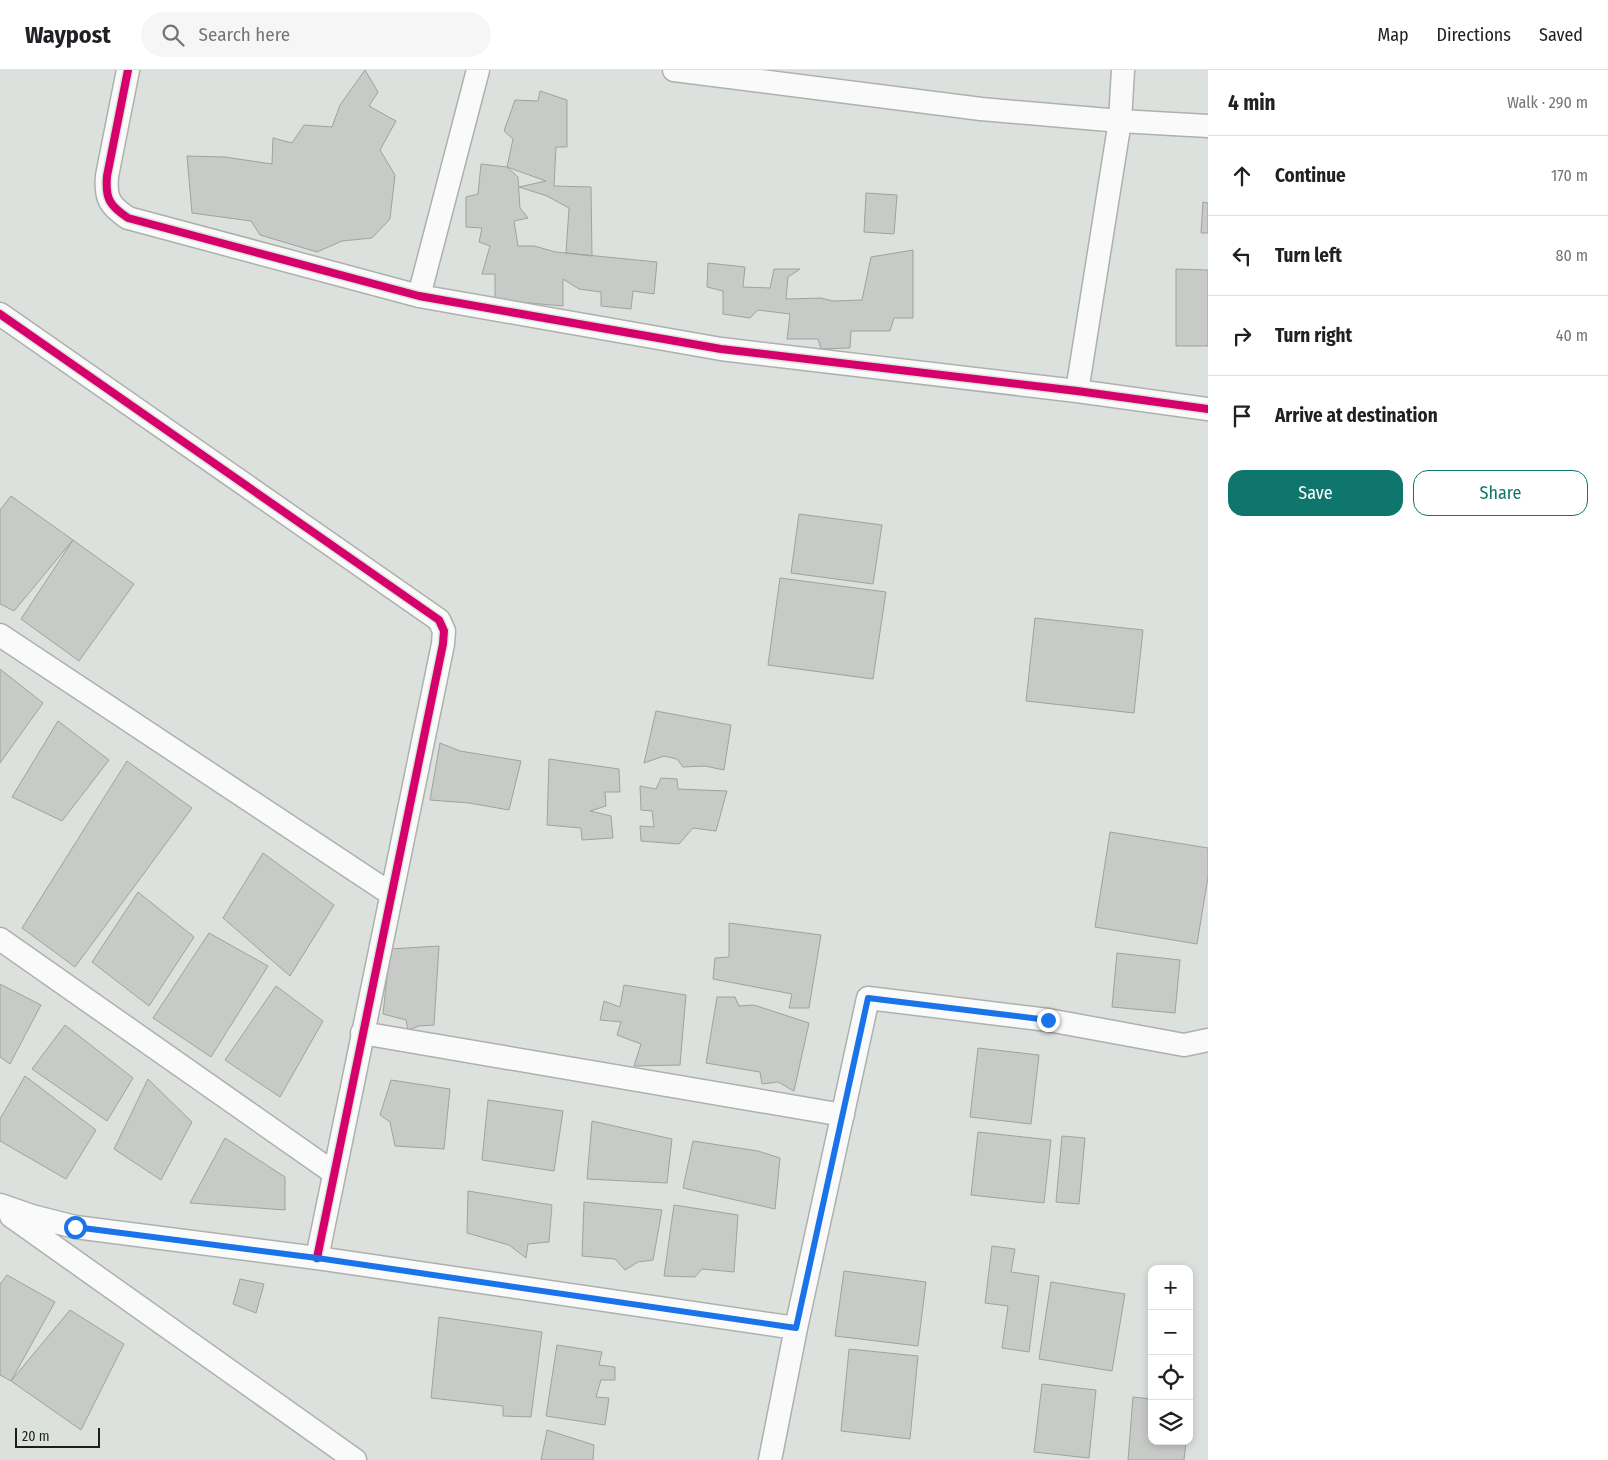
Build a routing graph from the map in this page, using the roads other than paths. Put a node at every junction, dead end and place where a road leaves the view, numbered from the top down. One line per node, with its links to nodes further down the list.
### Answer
1 (128, 70): 7 (street)
2 (478, 70): 7 (street)
3 (674, 70): 5 (street)
4 (1123, 70): 5 (street)
5 (1120, 121): 6 (street); 9 (street)
6 (1208, 126)
7 (419, 296): 9 (street)
8 (0, 314): 12 (street)
9 (1077, 391): 10 (street)
10 (1208, 409)
11 (0, 635): 12 (street)
12 (391, 894): 14 (street)
13 (0, 939): 17 (street)
14 (362, 1033): 16 (street); 17 (street)
15 (1208, 1040): 16 (street)
16 (843, 1115): 20 (street)
17 (334, 1173): 19 (street)
18 (0, 1206): 19 (street); 21 (street)
19 (317, 1258): 20 (street)
20 (796, 1328): 22 (street)
21 (356, 1460)
22 (770, 1460)

